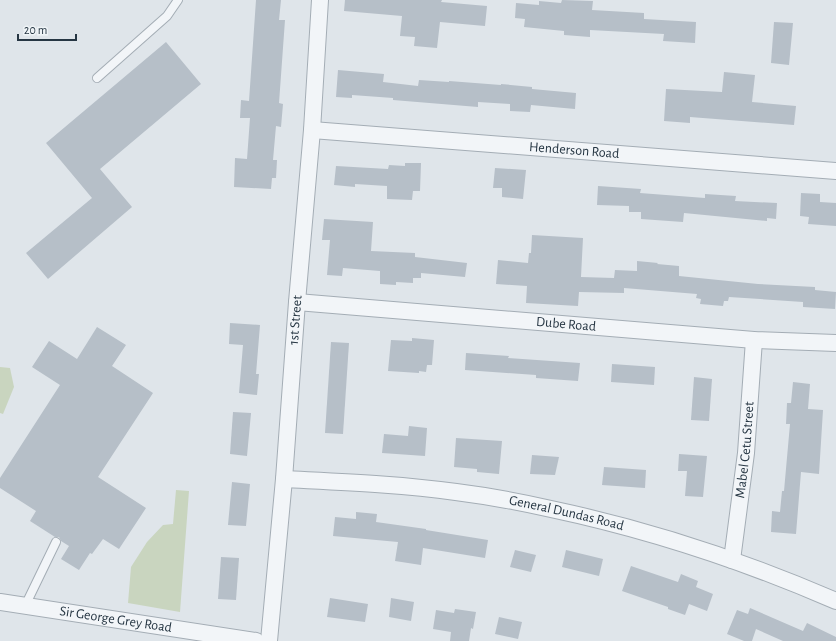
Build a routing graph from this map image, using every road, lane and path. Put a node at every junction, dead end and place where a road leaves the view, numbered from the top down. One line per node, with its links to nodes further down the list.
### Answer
1 (178, 0): 3 (lane)
2 (320, 0): 4 (street, 1st Street)
3 (97, 78)
4 (312, 130): 5 (street, Henderson Road); 6 (street, 1st Street)
5 (836, 171)
6 (297, 302): 7 (street, Dube Road); 9 (street, 1st Street)
7 (754, 340): 8 (street, Dube Road); 11 (street, Mabel Cetu Street)
8 (836, 343)
9 (284, 479): 11 (street, General Dundas Road); 16 (street, 1st Street)
10 (56, 542): 14 (lane)
11 (732, 560): 12 (street, General Dundas Road)
12 (836, 601)
13 (0, 602): 14 (street, Sir George Grey Road)
14 (25, 606): 15 (street, Sir George Grey Road)
15 (256, 641)
16 (269, 641)

